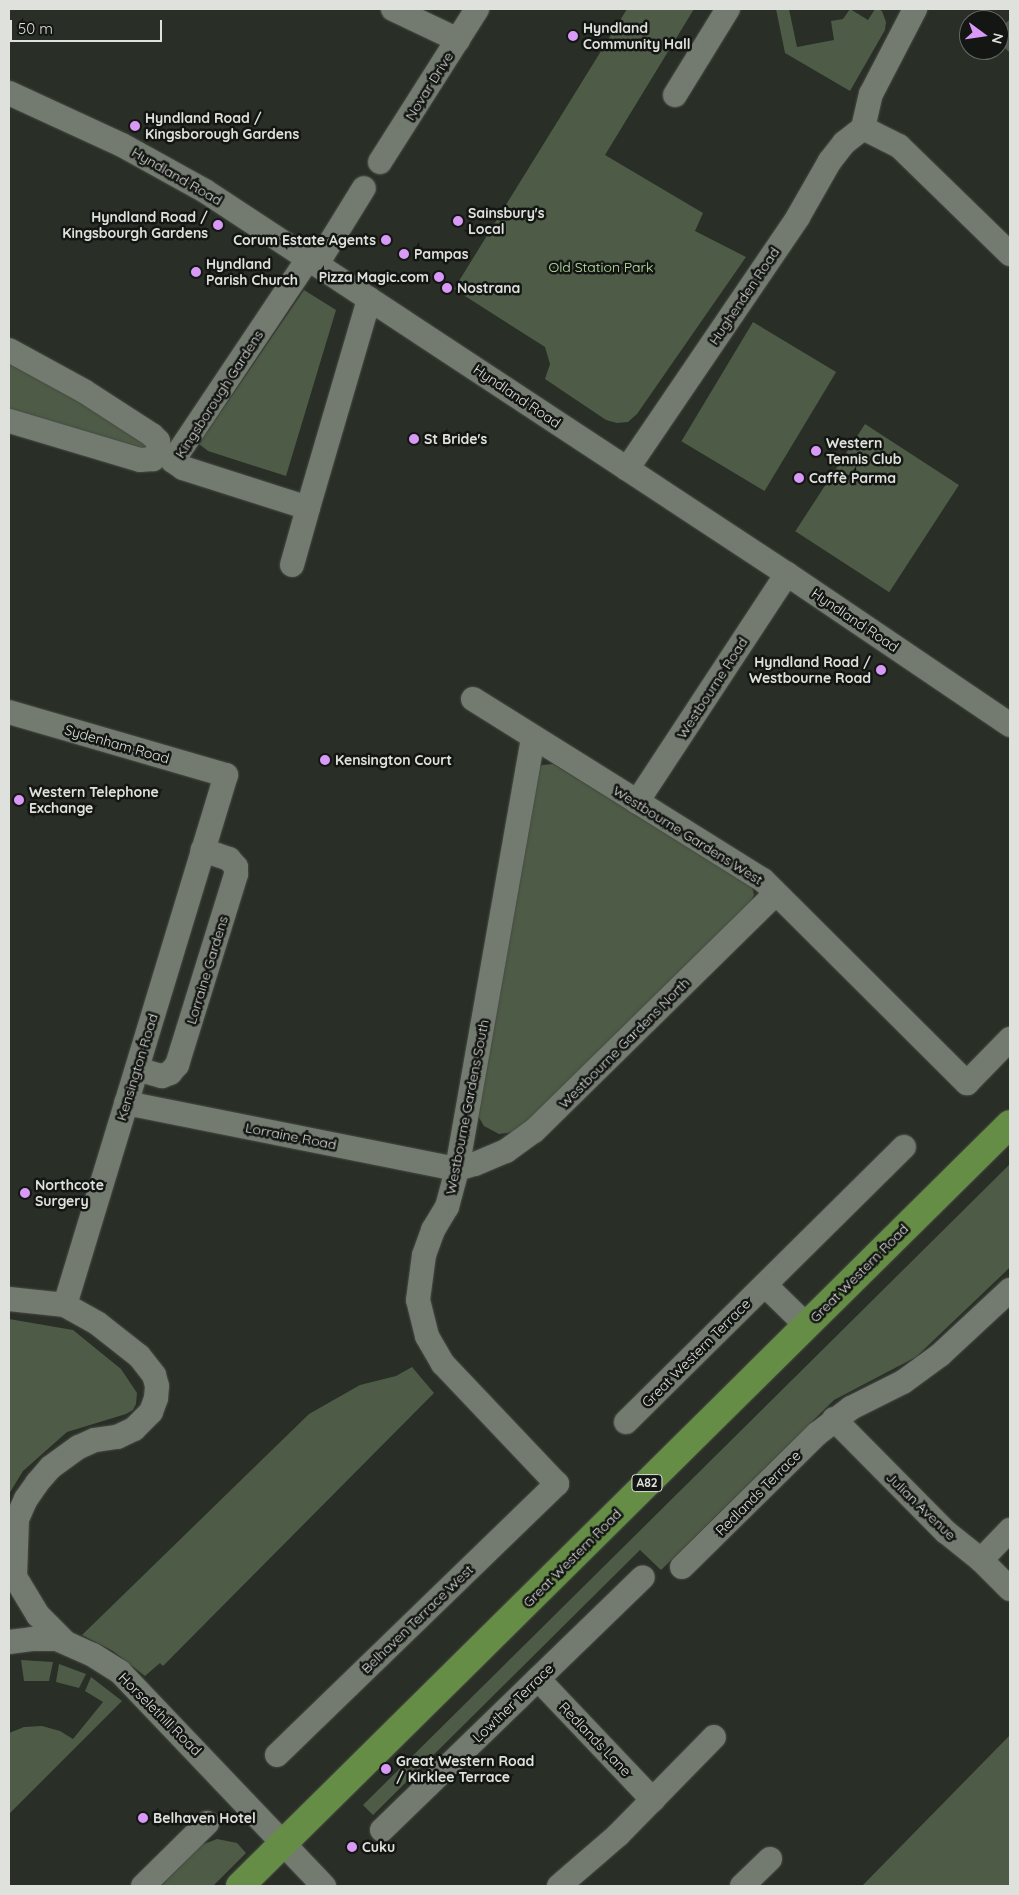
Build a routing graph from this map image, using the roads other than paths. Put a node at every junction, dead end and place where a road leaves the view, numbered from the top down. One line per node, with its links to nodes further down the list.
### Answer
1 (393, 9): 5 (street)
2 (477, 9): 5 (street, Novar Drive)
3 (728, 9): 7 (street)
4 (915, 9): 8 (street)
5 (458, 40): 9 (street, Novar Drive)
6 (9, 93): 12 (street, Hyndland Road)
7 (675, 95)
8 (863, 128): 11 (street); 16 (street, Hughenden Road)
9 (380, 162)
10 (364, 188): 12 (street)
11 (1010, 254)
12 (312, 262): 13 (street, Hyndland Road); 17 (street, Kingsborough Gardens)
13 (369, 300): 16 (street, Hyndland Road); 17 (street)
14 (9, 350): 15 (street, Kingsborough Gardens)
15 (9, 421)
16 (628, 469): 19 (street, Hyndland Road)
17 (308, 508): 18 (street)
18 (292, 565)
19 (787, 574): 22 (street, Hyndland Road); 25 (street, Westbourne Road)
20 (473, 699): 23 (street, Westbourne Gardens West)
21 (9, 712): 24 (street, Sydenham Road)
22 (1010, 725)
23 (534, 738): 25 (street, Westbourne Gardens West); 33 (street, Westbourne Gardens South)
24 (226, 775): 26 (street, Kensington Road)
25 (637, 802): 27 (street, Westbourne Gardens West)
26 (203, 850): 29 (street, Kensington Road); 29 (street, Lorraine Gardens)
27 (776, 893): 28 (street, Westbourne Gardens West); 33 (street, Westbourne Gardens North)
28 (1010, 1040)
29 (137, 1069): 30 (street, Kensington Road)
30 (126, 1103): 33 (street, Lorraine Road); 37 (street, Kensington Road)
31 (1010, 1124): 38 (main road, Great Western Road / A82)
32 (904, 1147): 34 (street, Great Western Terrace)
33 (457, 1169): 41 (street, Westbourne Gardens South)
34 (765, 1285): 38 (street); 40 (street, Great Western Terrace)
35 (1010, 1290): 39 (street, Redlands Terrace)
36 (9, 1299): 37 (street)
37 (65, 1305): 45 (street)
38 (806, 1325): 56 (main road, Great Western Road / A82)
39 (834, 1419): 43 (street, Julian Avenue); 44 (street, Redlands Terrace)
40 (626, 1422)
41 (557, 1484): 52 (street, Belhaven Terrace West)
42 (1010, 1530): 43 (street)
43 (981, 1560): 47 (street, Julian Avenue)
44 (682, 1567)
45 (12, 1572): 48 (street)
46 (643, 1576): 50 (street, Lowther Terrace)
47 (1010, 1589)
48 (64, 1641): 49 (street, Horselethill Road); 56 (street, Horselethill Road)
49 (9, 1642)
50 (538, 1679): 53 (street, Redlands Lane); 55 (street, Lowther Terrace)
51 (714, 1737): 53 (street)
52 (277, 1755)
53 (653, 1800): 61 (street)
54 (207, 1823): 58 (street)
55 (382, 1830)
56 (284, 1842): 59 (main road, Great Western Road / A82); 60 (street, Horselethill Road)
57 (770, 1859): 62 (street)
58 (144, 1886)
59 (240, 1886)
60 (324, 1886)
61 (559, 1886)
62 (742, 1886)

